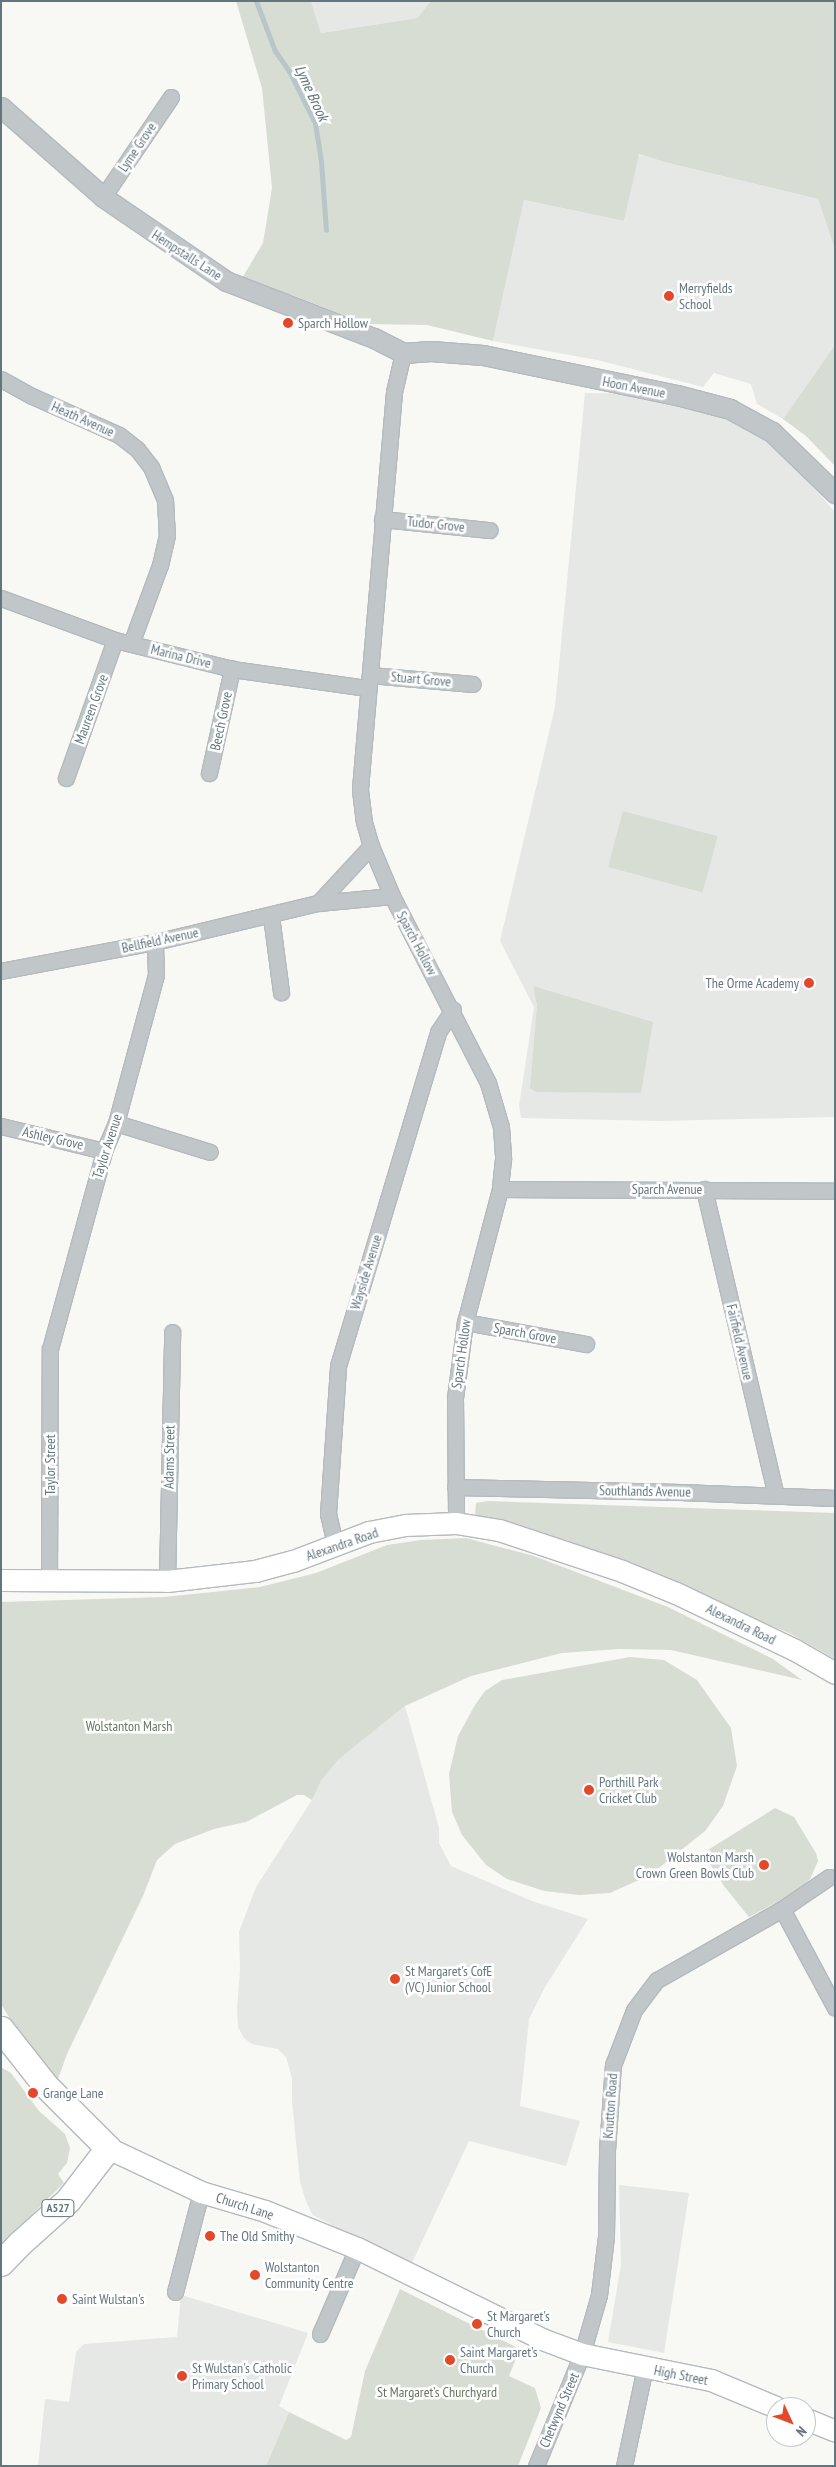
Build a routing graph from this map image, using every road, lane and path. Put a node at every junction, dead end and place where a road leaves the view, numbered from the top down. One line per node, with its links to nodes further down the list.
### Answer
1 (171, 97): 3 (street, Lyme Grove)
2 (1, 107): 3 (street, Hempstalls Lane)
3 (103, 197): 4 (street, Hempstalls Lane)
4 (403, 353): 6 (street, Hoon Avenue); 7 (street, Sparch Hollow)
5 (1, 379): 11 (street, Heath Avenue)
6 (835, 493)
7 (382, 519): 8 (street, Tudor Grove); 13 (street, Sparch Hollow)
8 (489, 530)
9 (1, 598): 10 (street, Marina Drive)
10 (115, 640): 11 (street, Marina Drive); 16 (street, Maureen Grove)
11 (131, 644): 12 (street, Marina Drive)
12 (232, 669): 13 (street, Marina Drive); 15 (street, Beech Grove)
13 (369, 682): 14 (street, Stuart Grove); 17 (street, Sparch Hollow)
14 (473, 684)
15 (209, 774)
16 (66, 778)
17 (371, 846): 18 (street, Sparch Hollow); 19 (street)
18 (392, 896): 19 (street, Bellfield Avenue); 24 (street, Sparch Hollow)
19 (318, 903): 20 (street, Bellfield Avenue)
20 (271, 916): 21 (street, Bellfield Avenue); 23 (street)
21 (155, 942): 22 (street, Bellfield Avenue); 25 (street, Taylor Avenue)
22 (1, 972)
23 (281, 992)
24 (453, 1010): 29 (street, Sparch Hollow); 40 (street, Wayside Avenue)
25 (116, 1123): 27 (street, Taylor Avenue); 28 (street)
26 (1, 1126): 27 (street, Ashley Grove)
27 (104, 1150): 35 (street, Taylor Avenue)
28 (210, 1152)
29 (500, 1189): 30 (street, Sparch Avenue); 32 (street, Sparch Hollow)
30 (704, 1189): 31 (street, Sparch Avenue); 37 (street, Fairfield Avenue)
31 (835, 1191)
32 (465, 1322): 34 (street, Sparch Grove); 36 (street, Sparch Hollow)
33 (172, 1332): 42 (street, Adams Street)
34 (586, 1344)
35 (50, 1349): 43 (street, Taylor Street)
36 (455, 1487): 37 (street, Southlands Avenue); 39 (street, Sparch Hollow)
37 (776, 1495): 38 (street, Southlands Avenue)
38 (835, 1498)
39 (456, 1523): 40 (main road, Alexandra Road); 44 (main road, Alexandra Road)
40 (334, 1544): 42 (main road, Alexandra Road)
41 (1, 1580): 43 (main road, Alexandra Road)
42 (167, 1581): 43 (main road, Alexandra Road)
43 (49, 1582)
44 (835, 1673)
45 (829, 1877): 46 (street, Knutton Road)
46 (782, 1909): 47 (street); 55 (street, Knutton Road)
47 (835, 2008)
48 (4, 2038): 49 (highway, Church Lane)
49 (108, 2148): 50 (main road, Church Lane); 52 (highway, A527)
50 (201, 2192): 51 (main road, Church Lane); 53 (street)
51 (357, 2248): 54 (street); 55 (main road, Church Lane)
52 (1, 2263)
53 (175, 2292)
54 (320, 2334)
55 (582, 2354): 56 (main road, High Street); 60 (street, Chetwynd Street)
56 (645, 2368): 57 (main road, High Street); 61 (street)
57 (766, 2403)
58 (816, 2423): 59 (main road)
59 (835, 2431)
60 (536, 2466)
61 (624, 2466)

